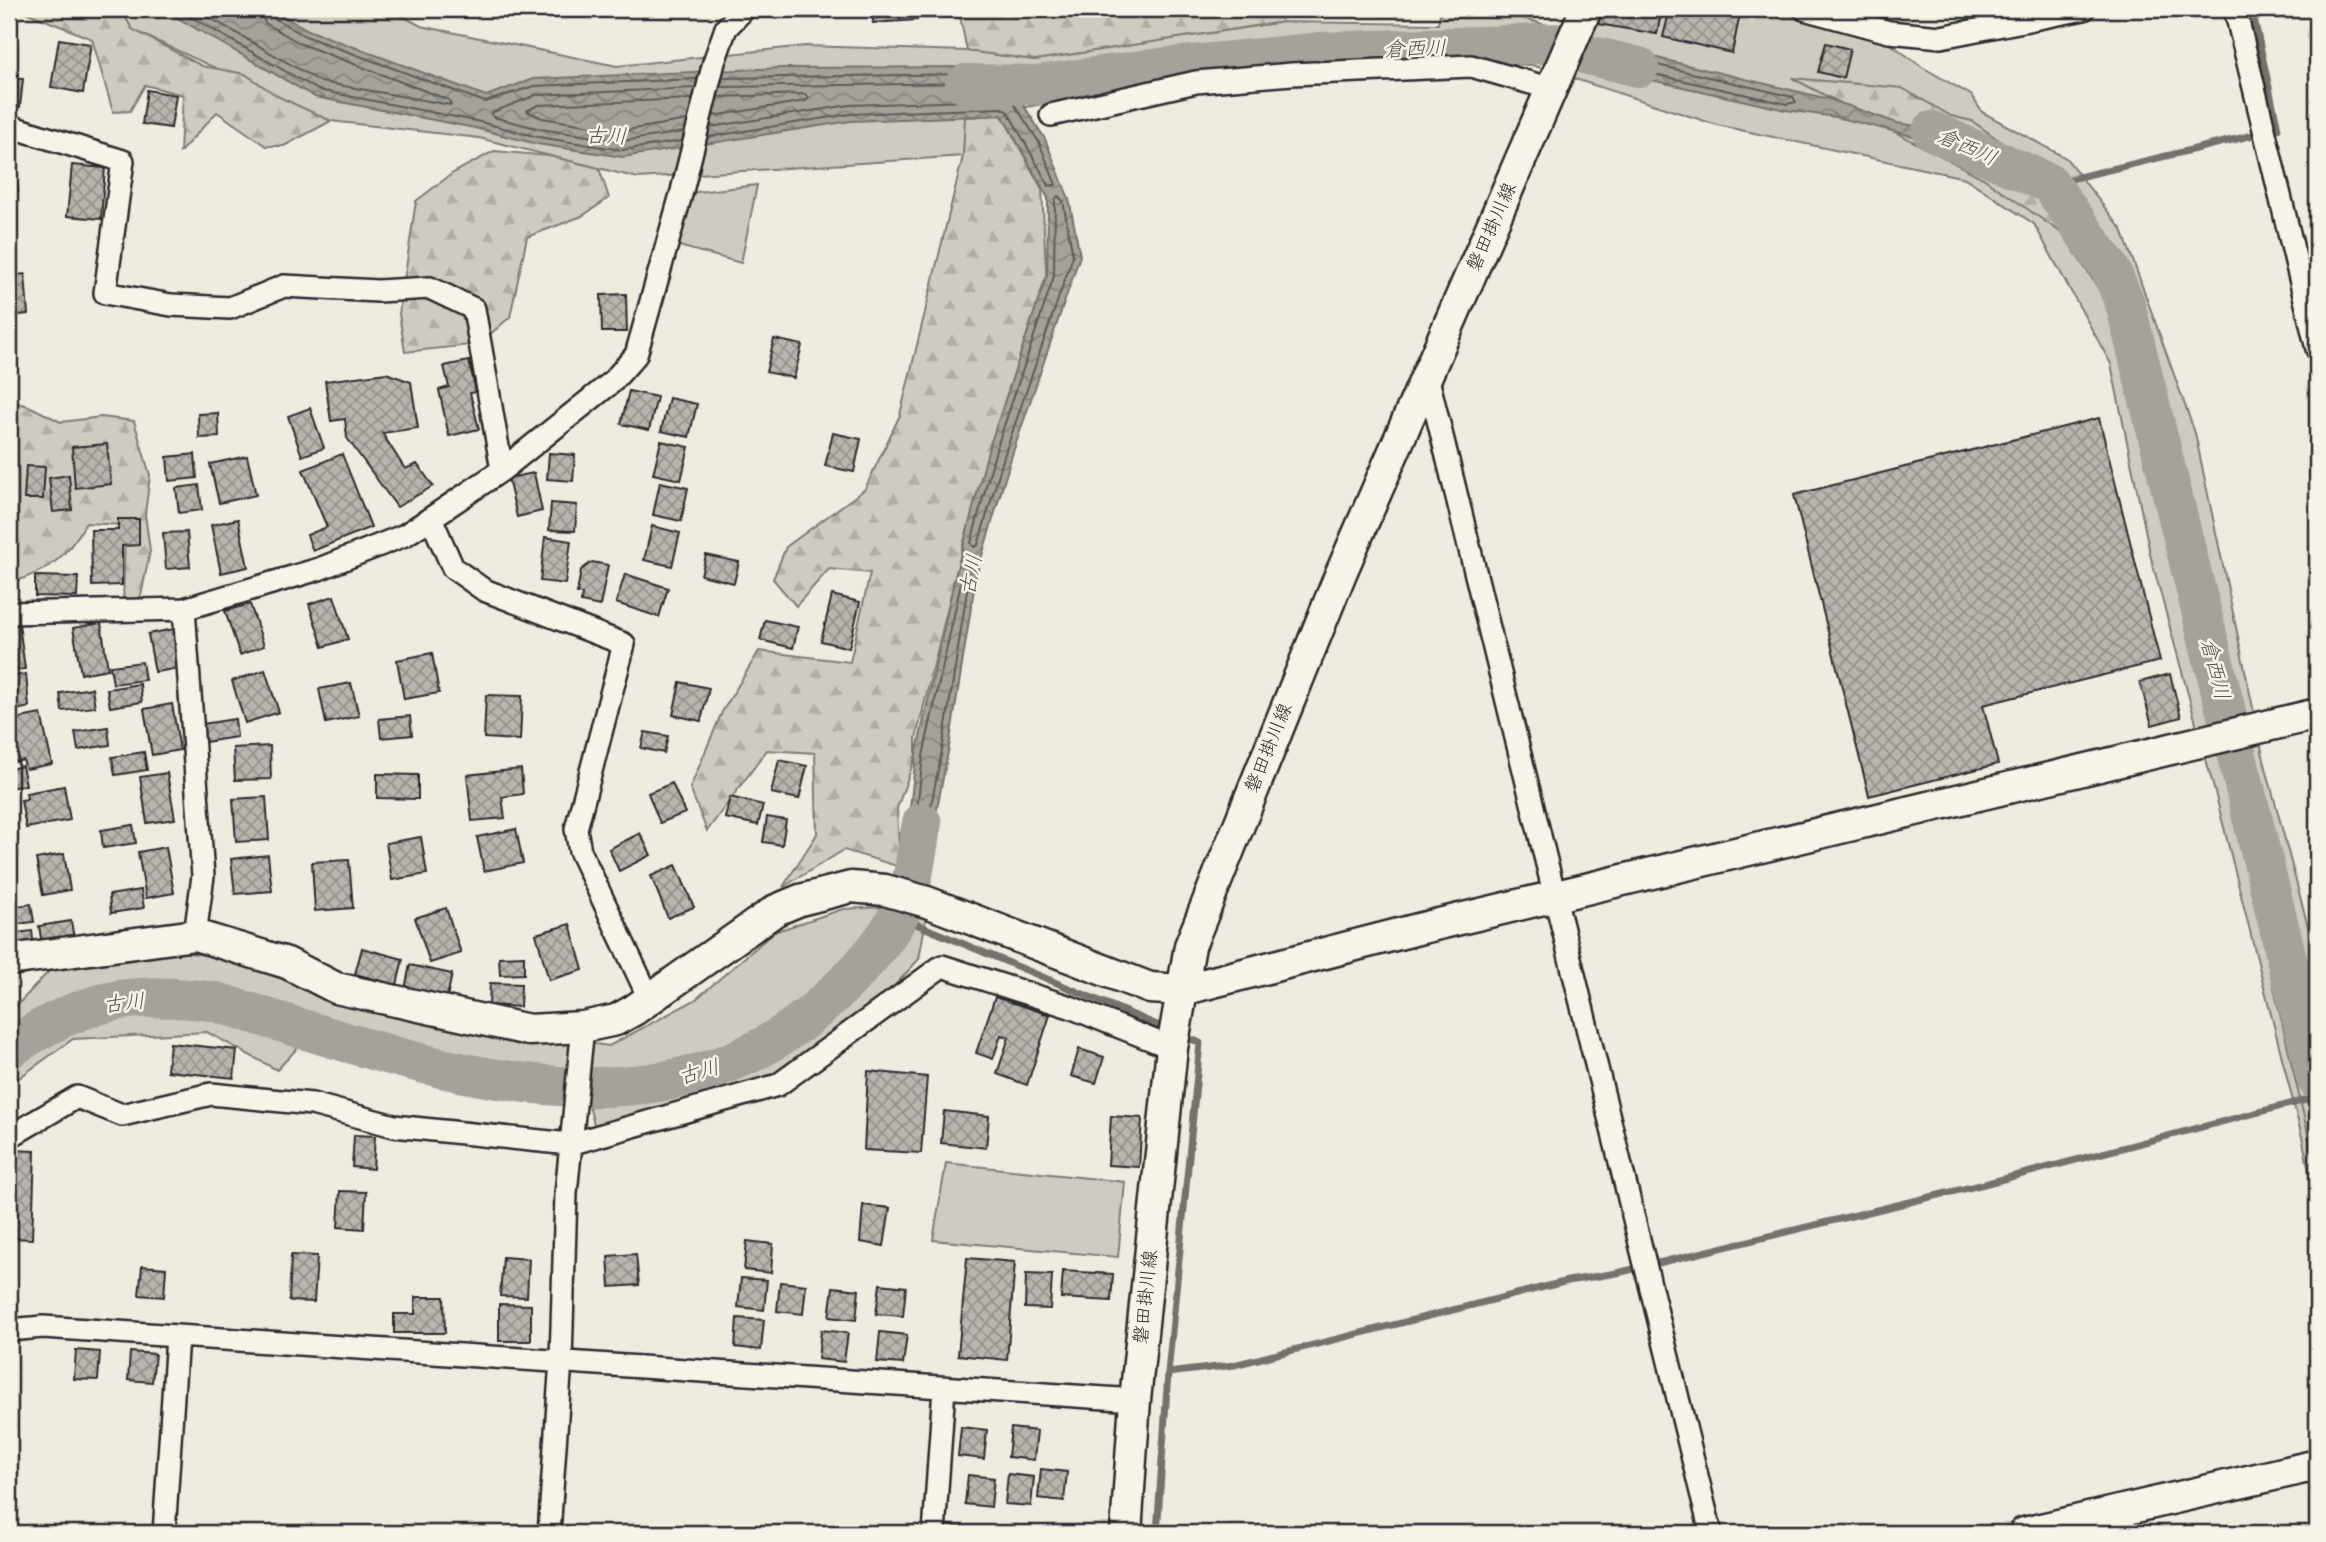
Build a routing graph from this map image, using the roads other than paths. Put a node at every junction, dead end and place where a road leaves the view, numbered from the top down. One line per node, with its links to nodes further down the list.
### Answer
1 (744, 9): 11 (street)
2 (1586, 9): 6 (street, 磐田掛川線)
3 (1804, 9): 4 (street)
4 (2084, 9)
5 (2235, 9): 9 (street)
6 (1552, 89): 7 (street); 10 (street, 磐田掛川線)
7 (1051, 115)
8 (9, 126): 11 (street)
9 (2317, 349)
10 (1427, 375): 16 (street); 19 (street, 磐田掛川線)
11 (502, 470): 12 (street)
12 (431, 518): 13 (street); 20 (street)
13 (184, 609): 14 (street); 17 (street)
14 (9, 613)
15 (2317, 714): 16 (street)
16 (1556, 896): 19 (street); 35 (street)
17 (194, 935): 18 (street); 21 (street)
18 (9, 960)
19 (1182, 990): 20 (street); 22 (street, 磐田掛川線)
20 (649, 998): 21 (street)
21 (583, 1033): 24 (street)
22 (1172, 1048): 24 (street); 29 (street, 磐田掛川線)
23 (9, 1137): 24 (street)
24 (570, 1144): 27 (street)
25 (9, 1330): 26 (street)
26 (177, 1336): 27 (street); 31 (street)
27 (561, 1360): 28 (street); 32 (street)
28 (944, 1388): 29 (street); 33 (street)
29 (1135, 1400): 34 (street, 磐田掛川線)
30 (2317, 1465): 36 (street)
31 (164, 1533)
32 (550, 1533)
33 (934, 1533)
34 (1126, 1533)
35 (1711, 1533)
36 (2024, 1533)

